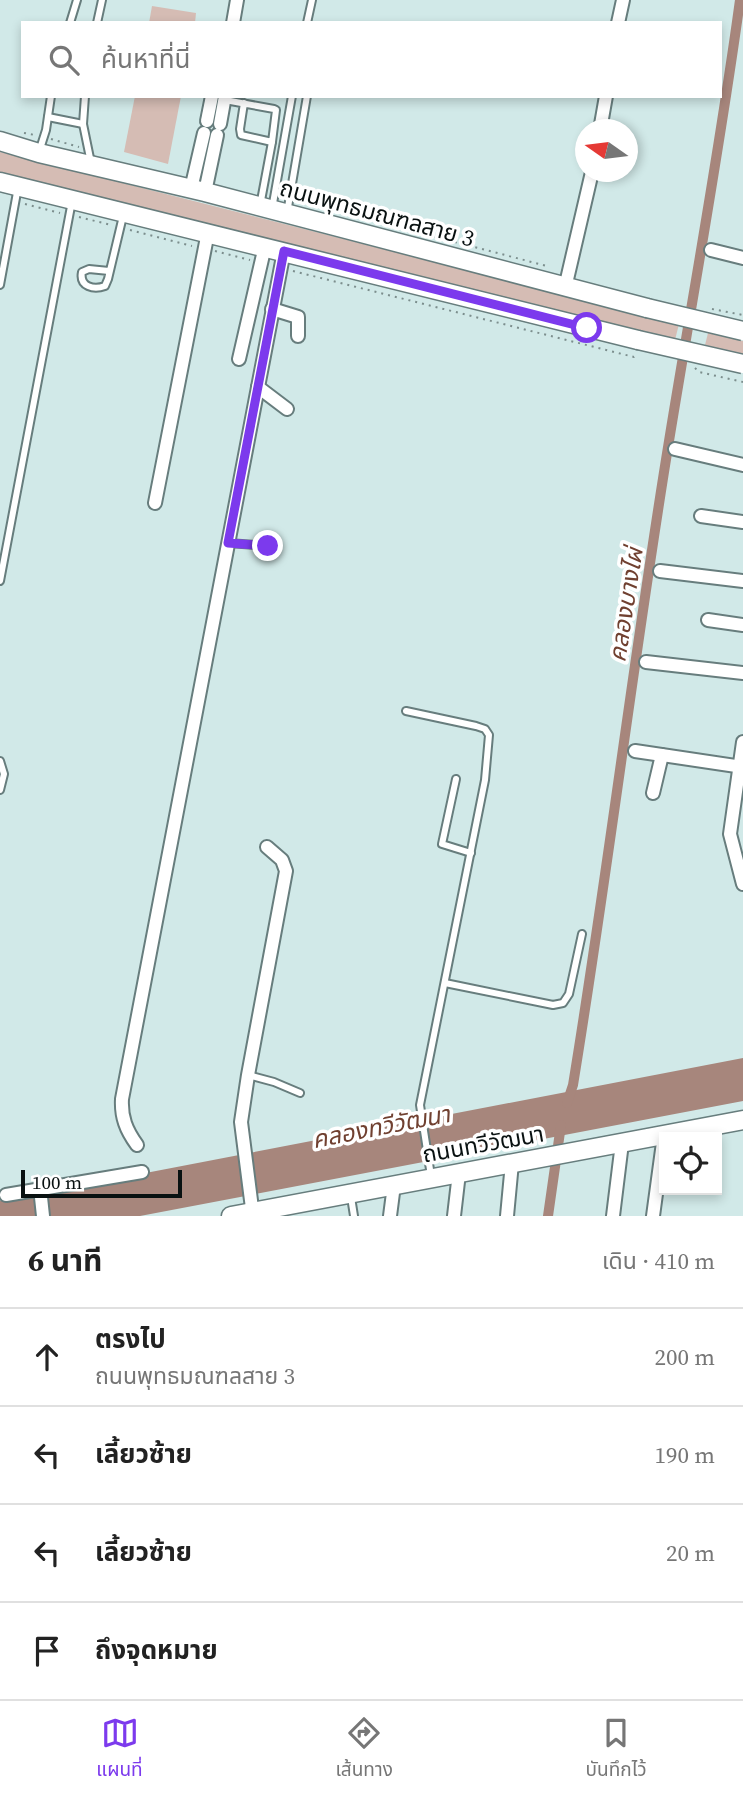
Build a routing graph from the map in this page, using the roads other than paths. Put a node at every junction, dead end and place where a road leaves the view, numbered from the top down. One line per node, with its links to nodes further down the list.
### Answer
1 (77, 0): 6 (lane)
2 (102, 0): 7 (lane)
3 (237, 0): 8 (street)
4 (312, 0): 9 (lane)
5 (623, 0): 10 (street)
6 (71, 21)
7 (97, 21)
8 (233, 21)
9 (307, 21)
10 (618, 21)
11 (51, 98): 20 (lane)
12 (85, 98): 22 (lane)
13 (220, 98): 29 (street)
14 (221, 98): 29 (street)
15 (225, 98): 19 (lane)
16 (292, 98): 32 (lane)
17 (306, 98): 32 (lane)
18 (606, 98): 21 (street)
19 (244, 103): 24 (lane); 24 (lane)
20 (48, 117): 22 (lane); 25 (lane)
21 (602, 119)
22 (83, 124): 26 (lane)
23 (0, 141): 25 (main road, ถนนพุทธมณฑลสาย 3)
24 (272, 142): 32 (lane)
25 (39, 153): 26 (main road, ถนนพุทธมณฑลสาย 3)
26 (91, 166): 29 (main road, ถนนพุทธมณฑลสาย 3)
27 (0, 182): 30 (main road)
28 (590, 182): 41 (street)
29 (198, 191): 32 (main road, ถนนพุทธมณฑลสาย 3)
30 (17, 194): 31 (main road); 40 (lane)
31 (71, 207): 33 (main road); 58 (lane)
32 (273, 211): 41 (main road, ถนนพุทธมณฑลสาย 3)
33 (123, 220): 34 (main road); 39 (lane)
34 (206, 240): 36 (main road); 52 (street)
35 (711, 250): 37 (street)
36 (263, 254): 38 (main road); 42 (street)
37 (743, 258)
38 (282, 259): 43 (street); 47 (main road, bridge)
39 (109, 271): 39 (lane)
40 (0, 285)
41 (565, 288): 44 (main road, ถนนพุทธมณฑลสาย 3, bridge)
42 (250, 309): 43 (street); 46 (street)
43 (272, 312): 45 (street); 48 (street)
44 (743, 331)
45 (298, 336)
46 (239, 359)
47 (743, 364)
48 (258, 387): 49 (street); 55 (street)
49 (288, 410)
50 (675, 449): 51 (street)
51 (743, 465)
52 (155, 503)
53 (701, 516): 54 (street)
54 (743, 522)
55 (228, 543): 56 (lane); 84 (street)
56 (268, 546)
57 (660, 571): 59 (street)
58 (0, 581)
59 (743, 581)
60 (708, 620): 61 (street)
61 (743, 625)
62 (646, 663): 63 (street)
63 (743, 673)
64 (407, 711): 74 (lane)
65 (743, 742): 69 (street)
66 (635, 751): 67 (street)
67 (662, 755): 69 (street); 72 (street)
68 (0, 761): 71 (lane)
69 (741, 767): 75 (street)
70 (456, 779): 74 (lane)
71 (0, 790)
72 (653, 793)
73 (267, 846): 78 (street)
74 (471, 853): 77 (lane)
75 (743, 884)
76 (582, 934): 77 (lane)
77 (445, 984): 89 (lane)
78 (248, 1075): 79 (lane); 95 (street)
79 (300, 1093)
80 (743, 1120): 81 (main road, ถนนทวีวัฒนา)
81 (680, 1132)
82 (659, 1136): 83 (main road, ถนนทวีวัฒนา)
83 (622, 1143): 85 (main road, ถนนทวีวัฒนา); 102 (street)
84 (137, 1145)
85 (512, 1163): 88 (main road, ถนนทวีวัฒนา); 101 (street)
86 (142, 1172): 91 (street)
87 (659, 1172): 103 (street)
88 (459, 1173): 89 (main road, ถนนทวีวัฒนา); 100 (street)
89 (431, 1178): 90 (main road, ถนนทวีวัฒนา)
90 (394, 1185): 92 (main road, ถนนทวีวัฒนา); 99 (street)
91 (40, 1189): 93 (street); 96 (street)
92 (351, 1192): 94 (main road, ถนนทวีวัฒนา); 98 (lane)
93 (6, 1195)
94 (289, 1210): 95 (main road, ถนนทวีวัฒนา)
95 (253, 1214): 97 (main road, ถนนทวีวัฒนา)
96 (43, 1216)
97 (231, 1216)
98 (354, 1216)
99 (390, 1216)
100 (454, 1216)
101 (506, 1216)
102 (613, 1216)
103 (653, 1216)

